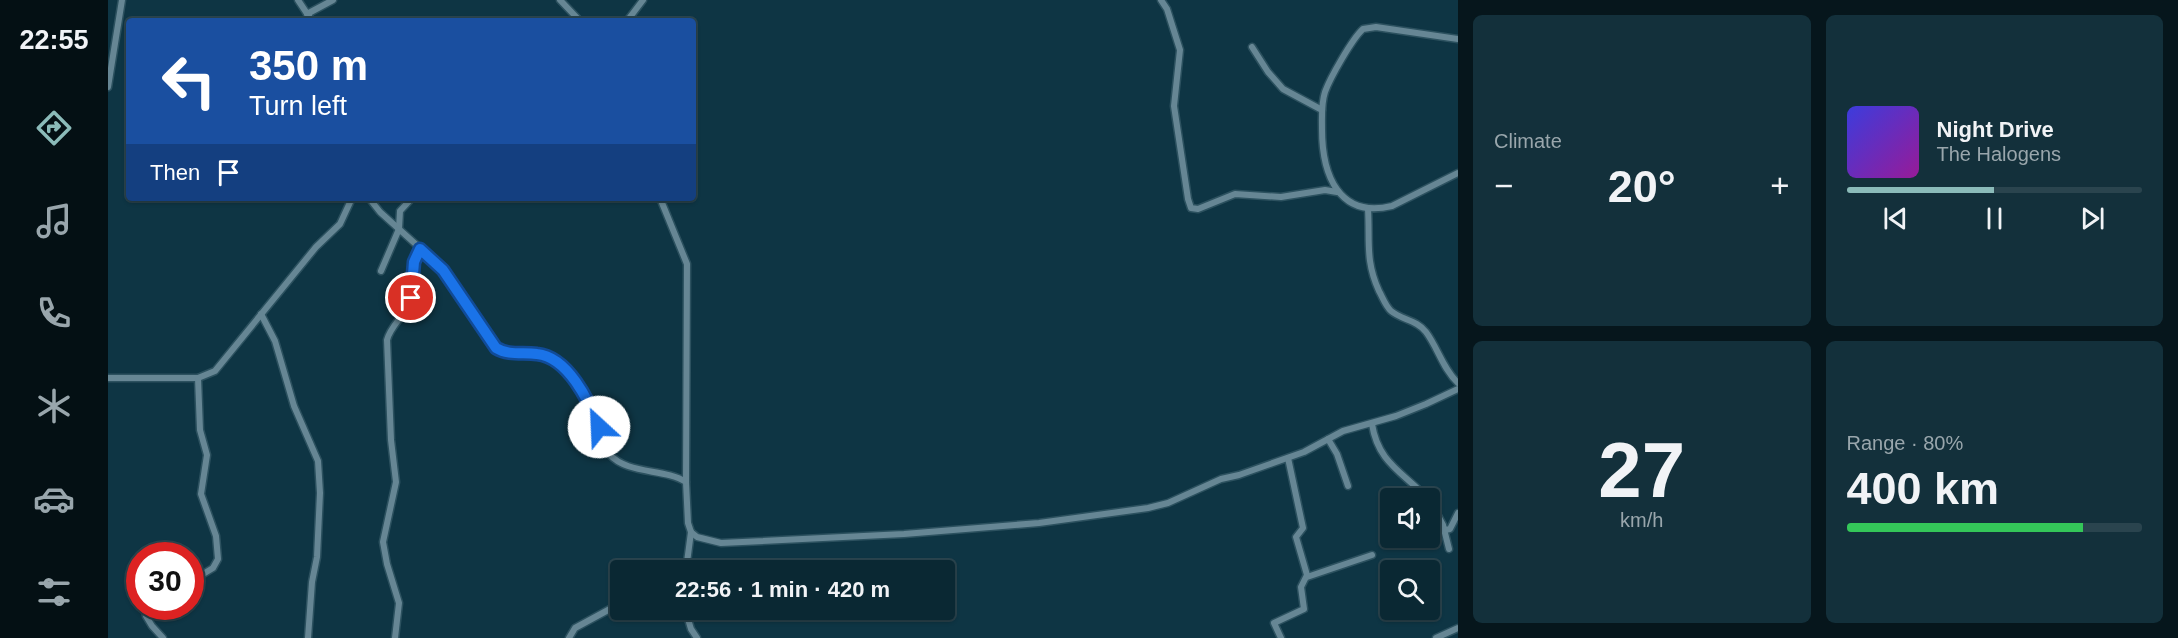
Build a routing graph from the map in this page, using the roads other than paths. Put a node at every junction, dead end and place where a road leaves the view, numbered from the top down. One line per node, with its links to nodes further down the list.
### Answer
1 (122, 0): 13 (street)
2 (298, 0): 7 (street)
3 (333, 0): 7 (street)
4 (560, 0): 9 (street)
5 (643, 0): 10 (street)
6 (1161, 0): 16 (street)
7 (307, 14): 8 (street)
8 (310, 18)
9 (577, 18)
10 (629, 18)
11 (1458, 39): 14 (street)
12 (1252, 46): 14 (street)
13 (108, 87)
14 (1322, 110): 16 (street)
15 (1458, 173): 21 (street)
16 (1337, 192): 21 (street)
17 (351, 201): 25 (street)
18 (371, 201): 22 (street)
19 (409, 201): 22 (street)
20 (661, 201): 33 (street)
21 (1368, 209): 28 (street)
22 (399, 229): 23 (street); 24 (street)
23 (420, 249): 33 (street); 51 (street)
24 (381, 271)
25 (261, 315): 27 (street); 50 (street)
26 (108, 378): 27 (street)
27 (198, 378): 43 (street)
28 (1458, 383)
29 (1458, 389): 30 (street)
30 (1372, 424): 31 (street); 35 (street)
31 (1328, 439): 32 (street); 34 (street)
32 (1288, 458): 39 (street); 44 (street)
33 (686, 482): 39 (street)
34 (1348, 486)
35 (1415, 488)
36 (1458, 513): 38 (street)
37 (1440, 519): 38 (street)
38 (1444, 530): 40 (street)
39 (691, 532): 42 (street)
40 (1449, 549)
41 (1372, 555): 44 (street)
42 (687, 560)
43 (204, 573)
44 (1307, 577): 54 (street)
45 (610, 609): 52 (street)
46 (149, 620): 49 (street)
47 (688, 620): 53 (street)
48 (1458, 628): 55 (street)
49 (164, 638)
50 (308, 638)
51 (394, 638)
52 (569, 638)
53 (697, 638)
54 (1281, 638)
55 (1436, 638)

